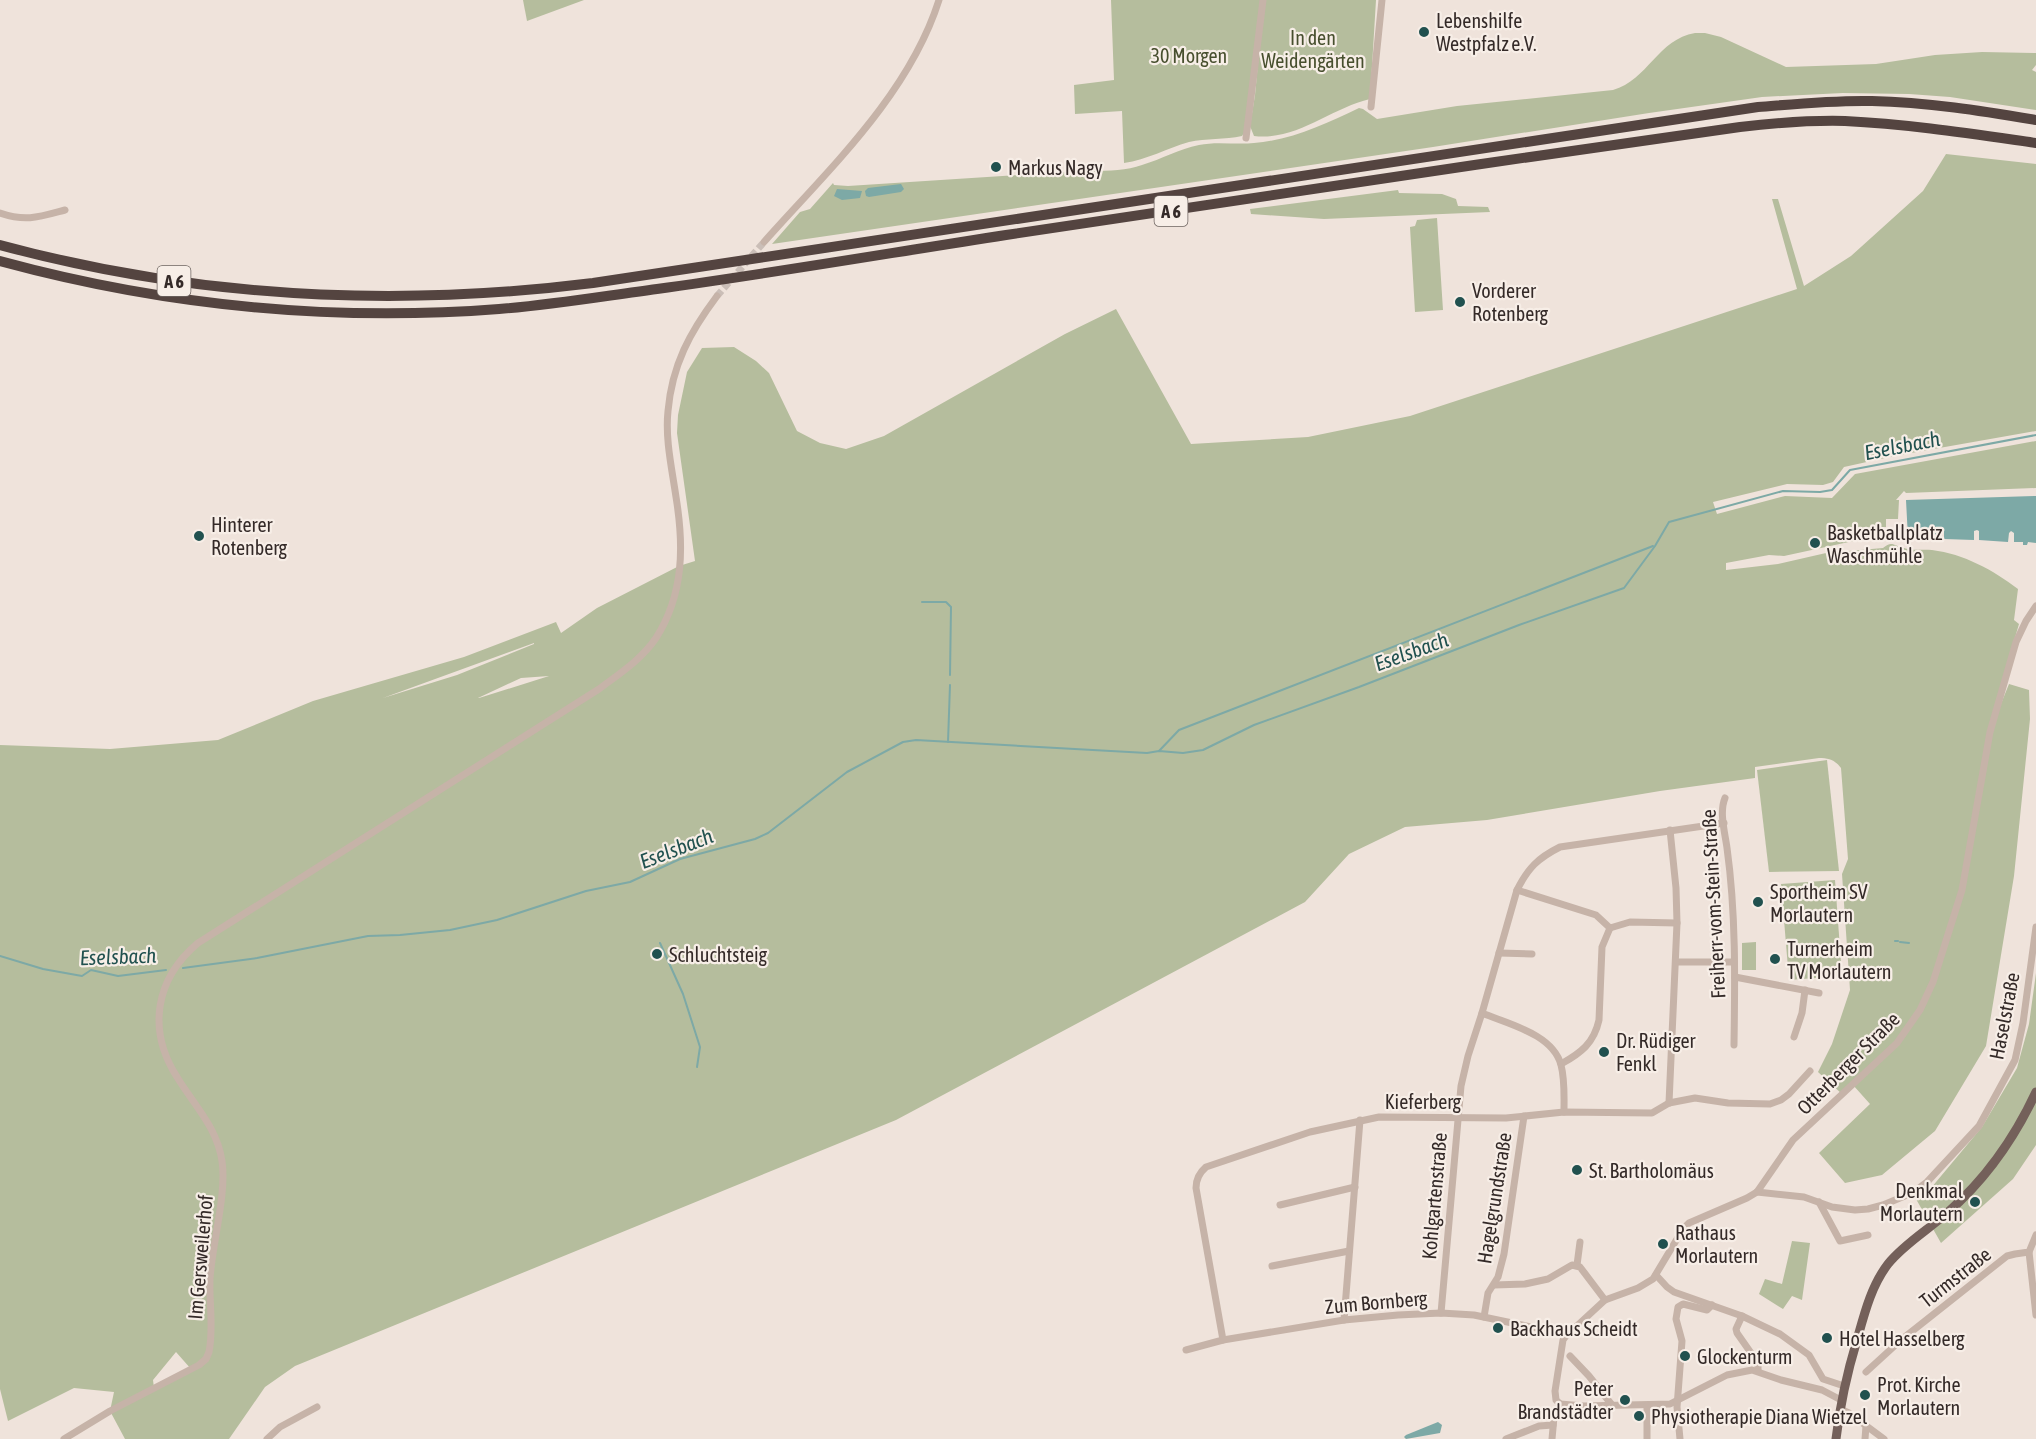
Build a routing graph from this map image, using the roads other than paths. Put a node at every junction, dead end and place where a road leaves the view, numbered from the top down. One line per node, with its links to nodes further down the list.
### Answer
1 (939, 0): 10 (street)
2 (1263, 0): 6 (street)
3 (1382, 0): 4 (street)
4 (1371, 107)
5 (2036, 120): 11 (highway, A 6)
6 (1246, 138)
7 (2036, 143): 12 (highway, A 6)
8 (65, 210): 9 (street)
9 (0, 213)
10 (764, 243)
11 (0, 245)
12 (0, 261)
13 (717, 296): 77 (street, Im Gersweilerhof)
14 (2036, 606): 41 (street, Otterberger Straße)
15 (1725, 798): 16 (street, Freiherr-vom-Stein-Straße)
16 (1724, 823): 17 (street, Kohlgartenstraße); 25 (street, Freiherr-vom-Stein-Straße)
17 (1670, 830): 18 (street, Kohlgartenstraße); 19 (street)
18 (1517, 890): 21 (street); 22 (street, Kohlgartenstraße)
19 (1677, 923): 21 (street); 24 (street)
20 (2036, 927): 42 (street, Haselstraße)
21 (1610, 928): 32 (street)
22 (1499, 953): 23 (street); 29 (street, Kohlgartenstraße)
23 (1532, 954)
24 (1676, 962): 25 (street); 35 (street)
25 (1734, 962): 26 (street, Freiherr-vom-Stein-Straße)
26 (1735, 977): 27 (street); 31 (street, Freiherr-vom-Stein-Straße)
27 (1805, 990): 28 (street); 30 (street)
28 (1819, 993)
29 (1482, 1013): 32 (street); 38 (street, Kohlgartenstraße)
30 (1794, 1037)
31 (1734, 1045)
32 (1561, 1064): 36 (street)
33 (1810, 1071): 35 (street, Kieferberg)
34 (2036, 1092): 67 (main road)
35 (1669, 1103): 36 (street, Kieferberg)
36 (1564, 1112): 37 (street, Kieferberg)
37 (1524, 1116): 38 (street, Kieferberg); 52 (street, Hagelgrundstraße)
38 (1458, 1118): 39 (street, Kieferberg); 55 (street, Kohlgartenstraße)
39 (1360, 1120): 40 (street); 61 (street, Kieferberg)
40 (1355, 1187): 43 (street); 47 (street)
41 (1756, 1192): 42 (street, Haselstraße); 51 (street, Otterberger Straße)
42 (1818, 1202): 44 (street)
43 (1280, 1205)
44 (1868, 1235)
45 (2036, 1235): 48 (street)
46 (1580, 1242): 49 (street)
47 (1349, 1251): 50 (street); 59 (street)
48 (2029, 1252): 56 (street); 65 (street, Turmstraße)
49 (1577, 1265): 52 (street); 53 (street)
50 (1272, 1266)
51 (1656, 1275): 53 (street, Otterberger Straße); 54 (street)
52 (1494, 1285): 58 (street, Hagelgrundstraße)
53 (1605, 1300): 60 (street, Otterberger Straße)
54 (1712, 1305): 57 (street); 69 (street)
55 (1441, 1313): 58 (street, Zum Bornberg); 59 (street, Zum Bornberg)
56 (2036, 1315)
57 (1742, 1316): 64 (street); 66 (street)
58 (1484, 1317): 60 (street, Zum Bornberg)
59 (1344, 1320): 61 (street, Zum Bornberg)
60 (1569, 1332): 70 (street)
61 (1224, 1340): 62 (street, Zum Bornberg)
62 (1186, 1350)
63 (1570, 1356): 71 (street)
64 (1758, 1371): 68 (street); 69 (street)
65 (1866, 1372)
66 (1826, 1380): 67 (street); 68 (street)
67 (1844, 1386): 72 (main road)
68 (1822, 1390): 72 (street)
69 (1677, 1402): 73 (street); 82 (street)
70 (1560, 1404): 71 (street); 75 (street)
71 (1612, 1405): 73 (street)
72 (1840, 1405): 76 (street); 83 (main road)
73 (1647, 1406): 81 (street)
74 (317, 1407): 78 (street)
75 (1553, 1425): 79 (street); 80 (street)
76 (1866, 1426): 84 (street); 85 (street)
77 (64, 1439)
78 (267, 1439)
79 (1506, 1439)
80 (1552, 1439)
81 (1647, 1439)
82 (1680, 1439)
83 (1836, 1439)
84 (1865, 1439)
85 (1884, 1439)

